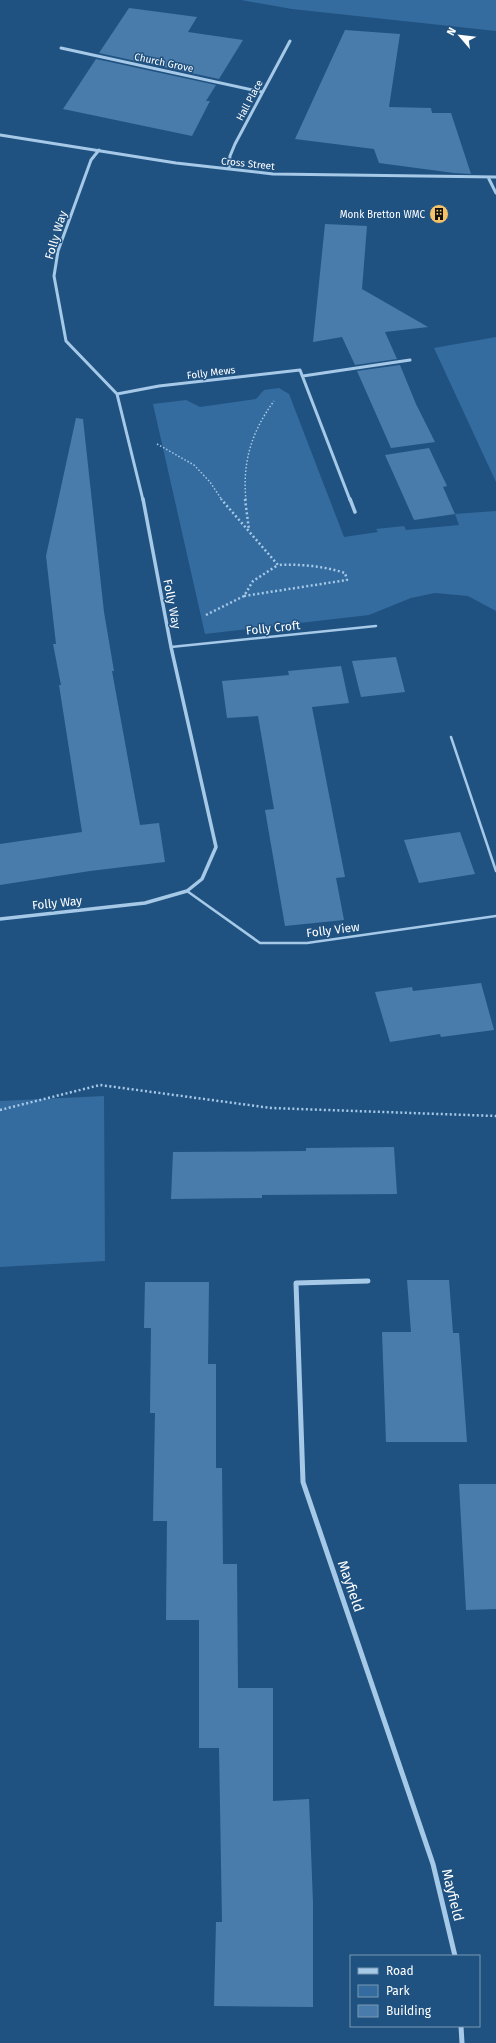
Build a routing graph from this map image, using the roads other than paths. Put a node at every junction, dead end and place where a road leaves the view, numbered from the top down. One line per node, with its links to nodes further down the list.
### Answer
1 (290, 40): 3 (street, Hall Place)
2 (61, 48): 3 (street, Church Grove)
3 (262, 92): 6 (street, Hall Place)
4 (0, 135): 5 (street, Cross Street)
5 (99, 150): 6 (street, Cross Street); 12 (street, Folly Way)
6 (229, 169): 7 (street, Cross Street)
7 (488, 177): 8 (street, Cross Street); 9 (street)
8 (496, 177)
9 (496, 193)
10 (410, 360): 11 (street, Folly Mews)
11 (303, 376): 12 (street, Folly Mews); 13 (street)
12 (117, 394): 15 (street, Folly Way)
13 (354, 512)
14 (376, 626): 15 (lane, Folly Croft)
15 (171, 647): 18 (street, Folly Way)
16 (451, 737): 17 (lane)
17 (496, 871)
18 (187, 891): 19 (lane, Folly View); 20 (street, Folly Way)
19 (496, 916)
20 (0, 919)
21 (368, 1281): 22 (street, Mayfield)
22 (455, 1955)
23 (461, 2027): 24 (street)
24 (462, 2043)

